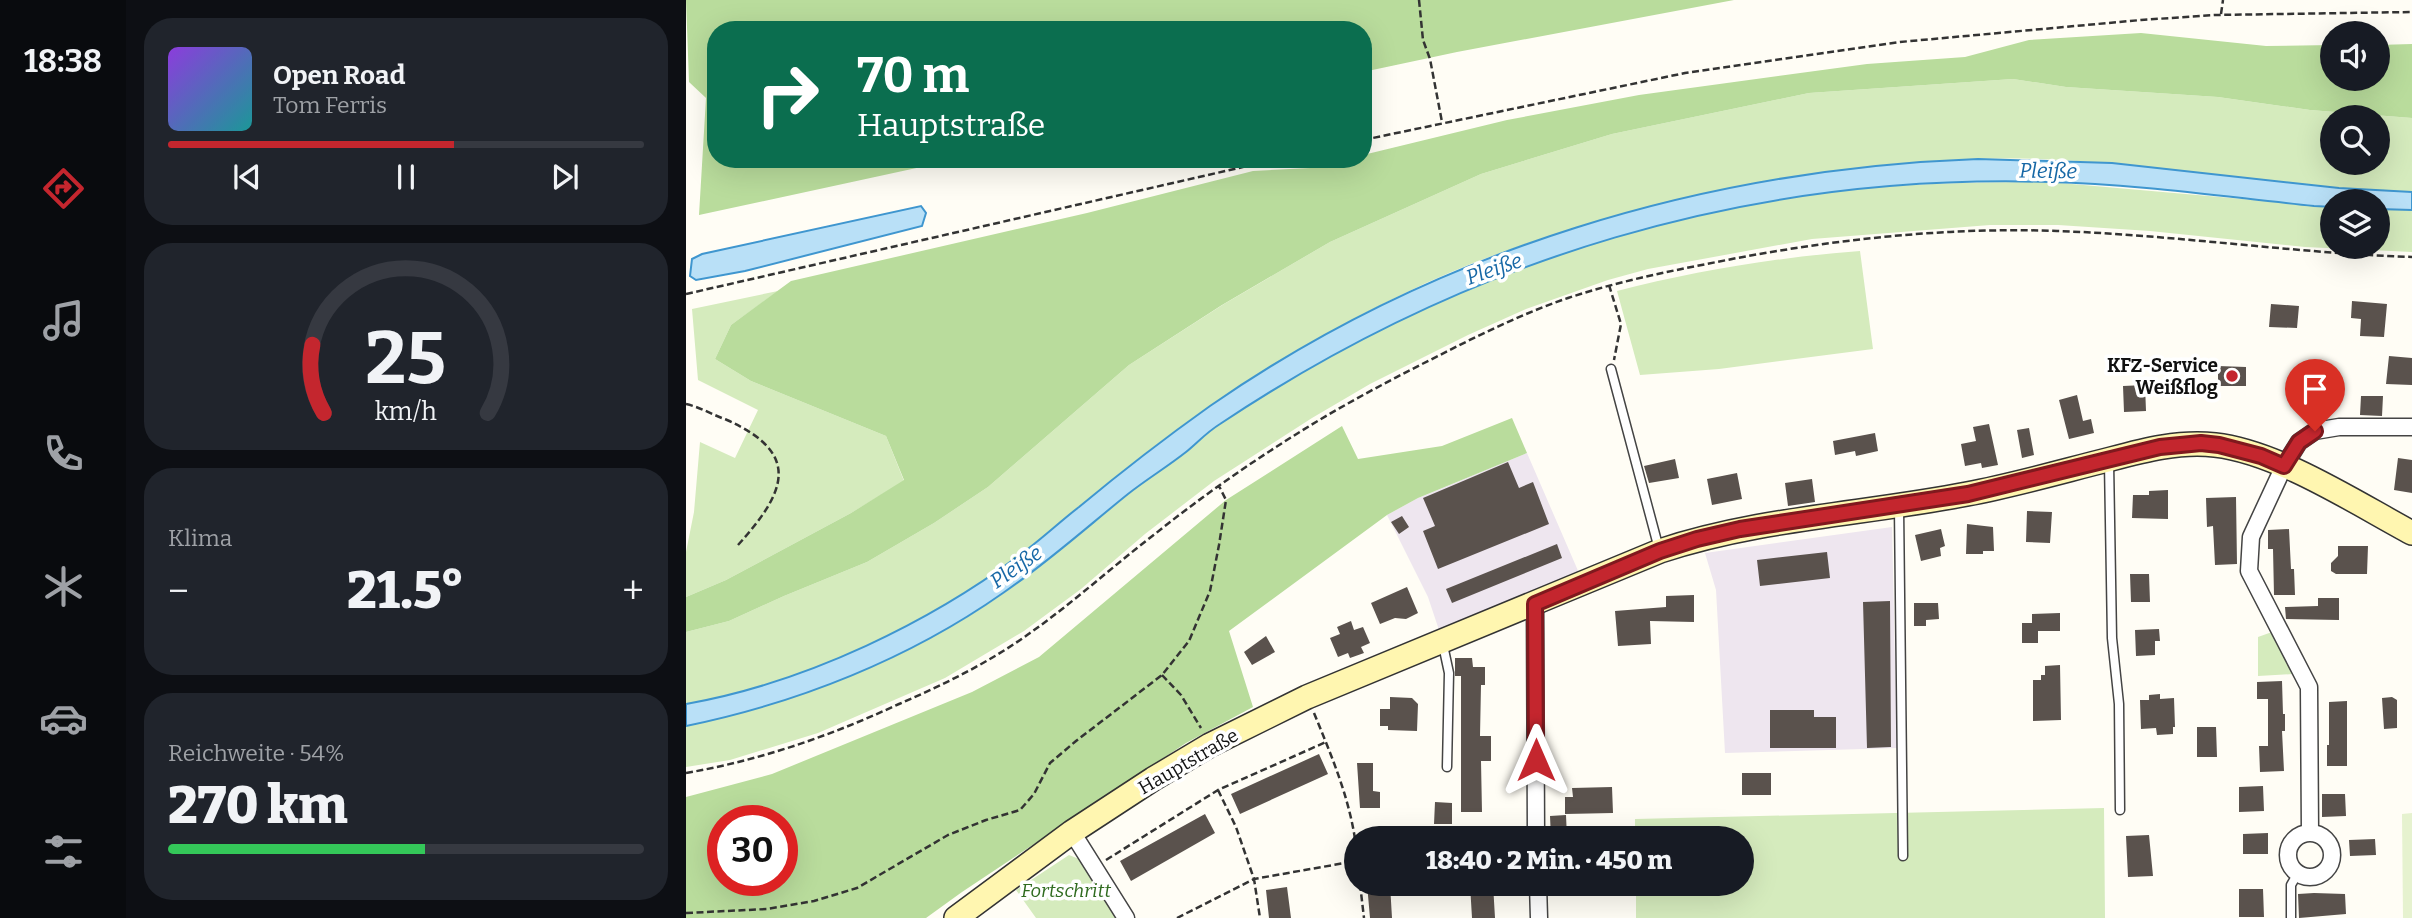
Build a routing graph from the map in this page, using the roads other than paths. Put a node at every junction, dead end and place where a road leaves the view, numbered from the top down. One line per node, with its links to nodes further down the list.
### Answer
1 (1611, 369): 7 (lane)
2 (2412, 427): 4 (street)
3 (2109, 459): 4 (main road, Hauptstraße); 5 (main road, Hauptstraße); 11 (lane)
4 (2284, 466): 6 (main road, Hauptstraße); 14 (street)
5 (1899, 505): 7 (main road, Hauptstraße); 15 (lane)
6 (2412, 533)
7 (1660, 551): 8 (main road, Hauptstraße)
8 (1535, 604): 9 (main road, Hauptstraße); 12 (street)
9 (1442, 642): 10 (lane); 13 (main road, Hauptstraße)
10 (1447, 767)
11 (2120, 810)
12 (1536, 826)
13 (1072, 832): 18 (main road, Hauptstraße); 19 (street)
14 (2310, 833): 16 (street); 16 (street)
15 (1903, 856)
16 (2298, 873): 21 (lane)
17 (1538, 896): 20 (street)
18 (956, 918)
19 (1126, 918)
20 (1539, 918)
21 (2291, 918)

